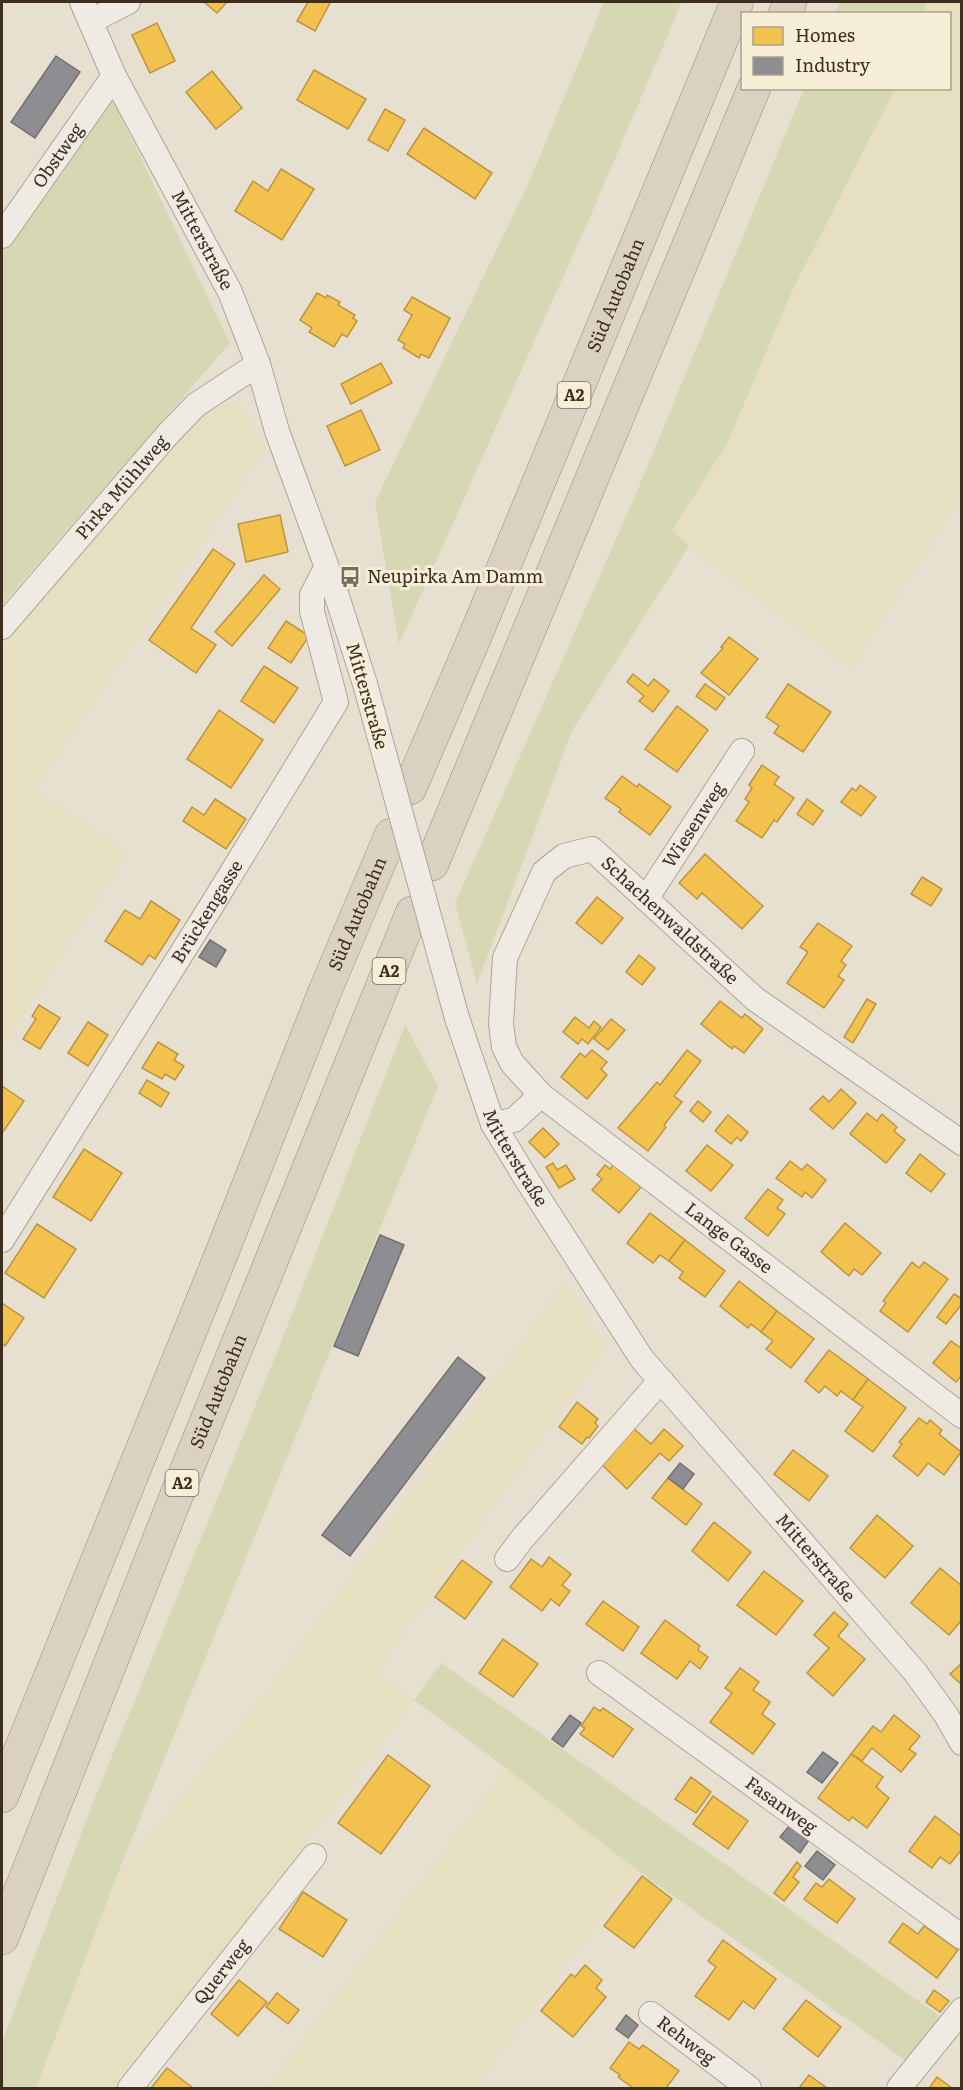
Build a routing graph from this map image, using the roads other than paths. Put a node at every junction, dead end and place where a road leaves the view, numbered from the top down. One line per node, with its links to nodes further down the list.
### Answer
1 (128, 2): 3 (street)
2 (737, 2): 11 (highway, Süd Autobahn / A2)
3 (87, 11): 4 (street, Mitterstraße)
4 (114, 76): 6 (street, Obstweg); 7 (street, Mitterstraße)
5 (753, 90): 13 (highway)
6 (2, 236)
7 (258, 364): 8 (street, Mitterstraße); 9 (street, Pirka Mühlweg)
8 (326, 568): 17 (street, Mitterstraße, bridge); 19 (street, Brückengasse)
9 (2, 627)
10 (742, 751): 14 (street, Wiesenweg)
11 (410, 788)
12 (391, 835): 25 (highway, Süd Autobahn)
13 (432, 864)
14 (646, 899): 16 (street, Schachenwaldstraße); 18 (street, Schachenwaldstraße)
15 (412, 913): 28 (highway, Süd Autobahn / A2)
16 (541, 1095): 17 (street); 21 (street, Lange Gasse)
17 (493, 1124): 20 (street, Mitterstraße)
18 (962, 1143)
19 (2, 1240)
20 (661, 1380): 22 (street); 24 (street, Mitterstraße)
21 (962, 1416)
22 (507, 1559)
23 (599, 1673): 27 (street, Fasanweg)
24 (962, 1743)
25 (2, 1796)
26 (314, 1856): 31 (street, Querweg)
27 (962, 1937)
28 (2, 1938)
29 (962, 2010): 33 (street)
30 (651, 2014): 32 (street, Rehweg)
31 (130, 2088)
32 (749, 2088)
33 (899, 2088)

